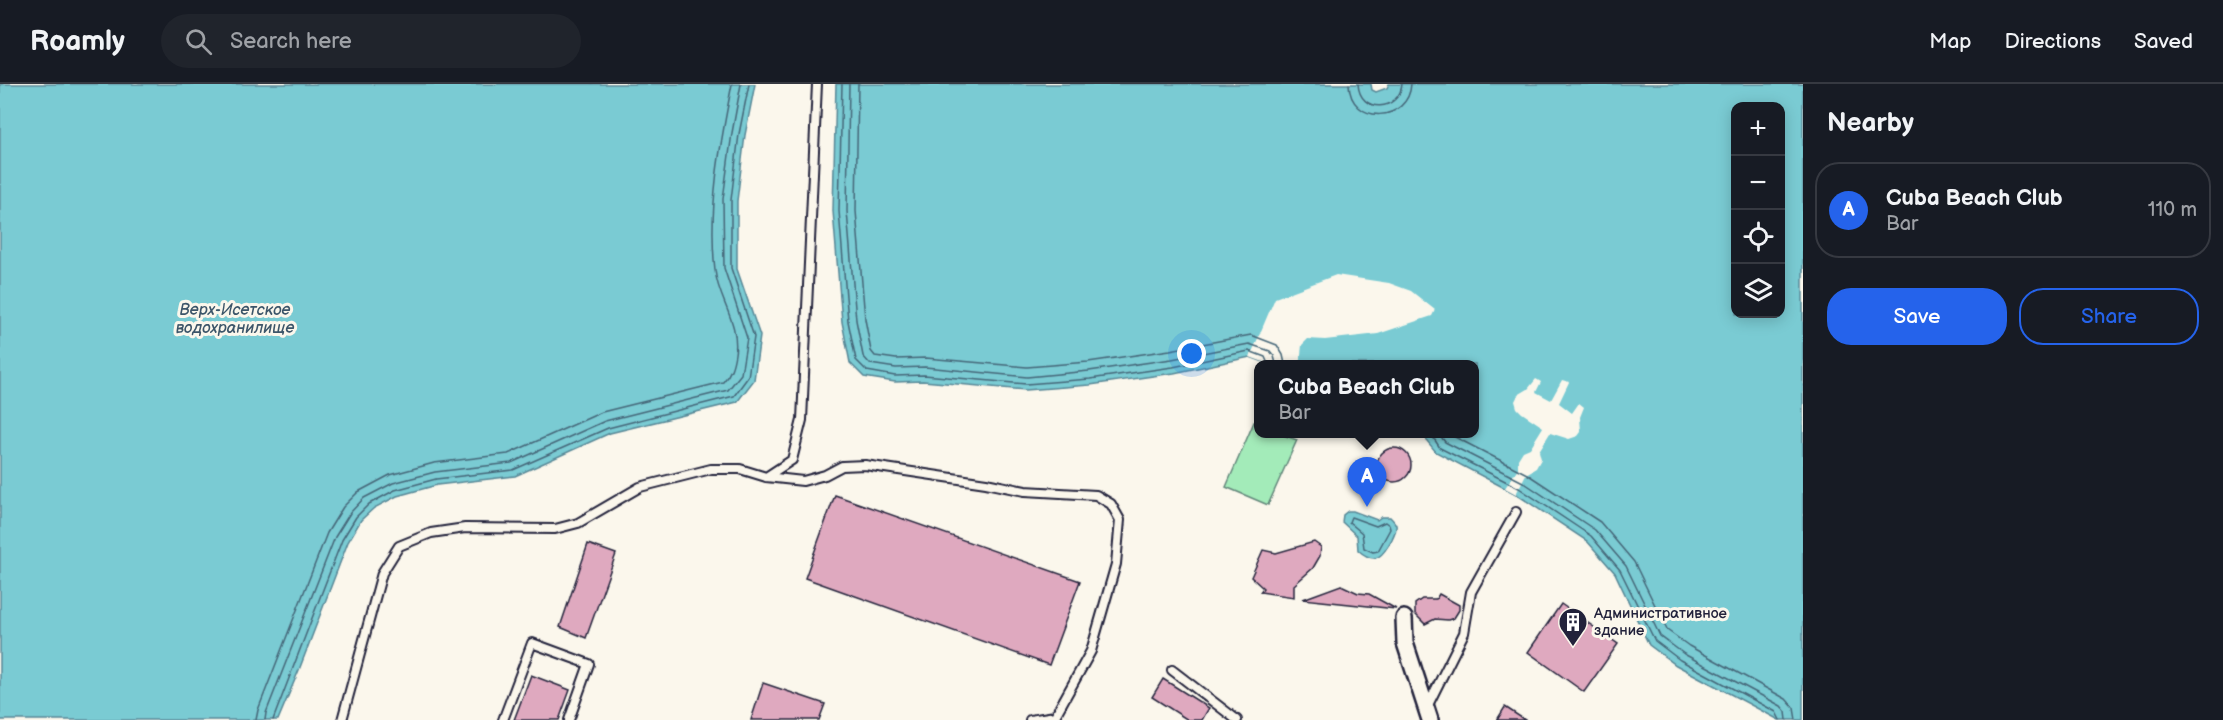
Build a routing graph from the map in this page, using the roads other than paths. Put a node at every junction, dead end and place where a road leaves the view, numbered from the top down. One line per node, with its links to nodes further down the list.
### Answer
1 (817, 84): 2 (lane)
2 (766, 477): 7 (lane); 8 (lane)
3 (1516, 513): 6 (lane)
4 (1404, 618): 6 (street)
5 (1172, 670): 12 (lane)
6 (1429, 714)
7 (1059, 718): 11 (lane)
8 (342, 720)
9 (503, 720): 10 (lane)
10 (569, 720)
11 (1030, 720)
12 (1237, 720)

